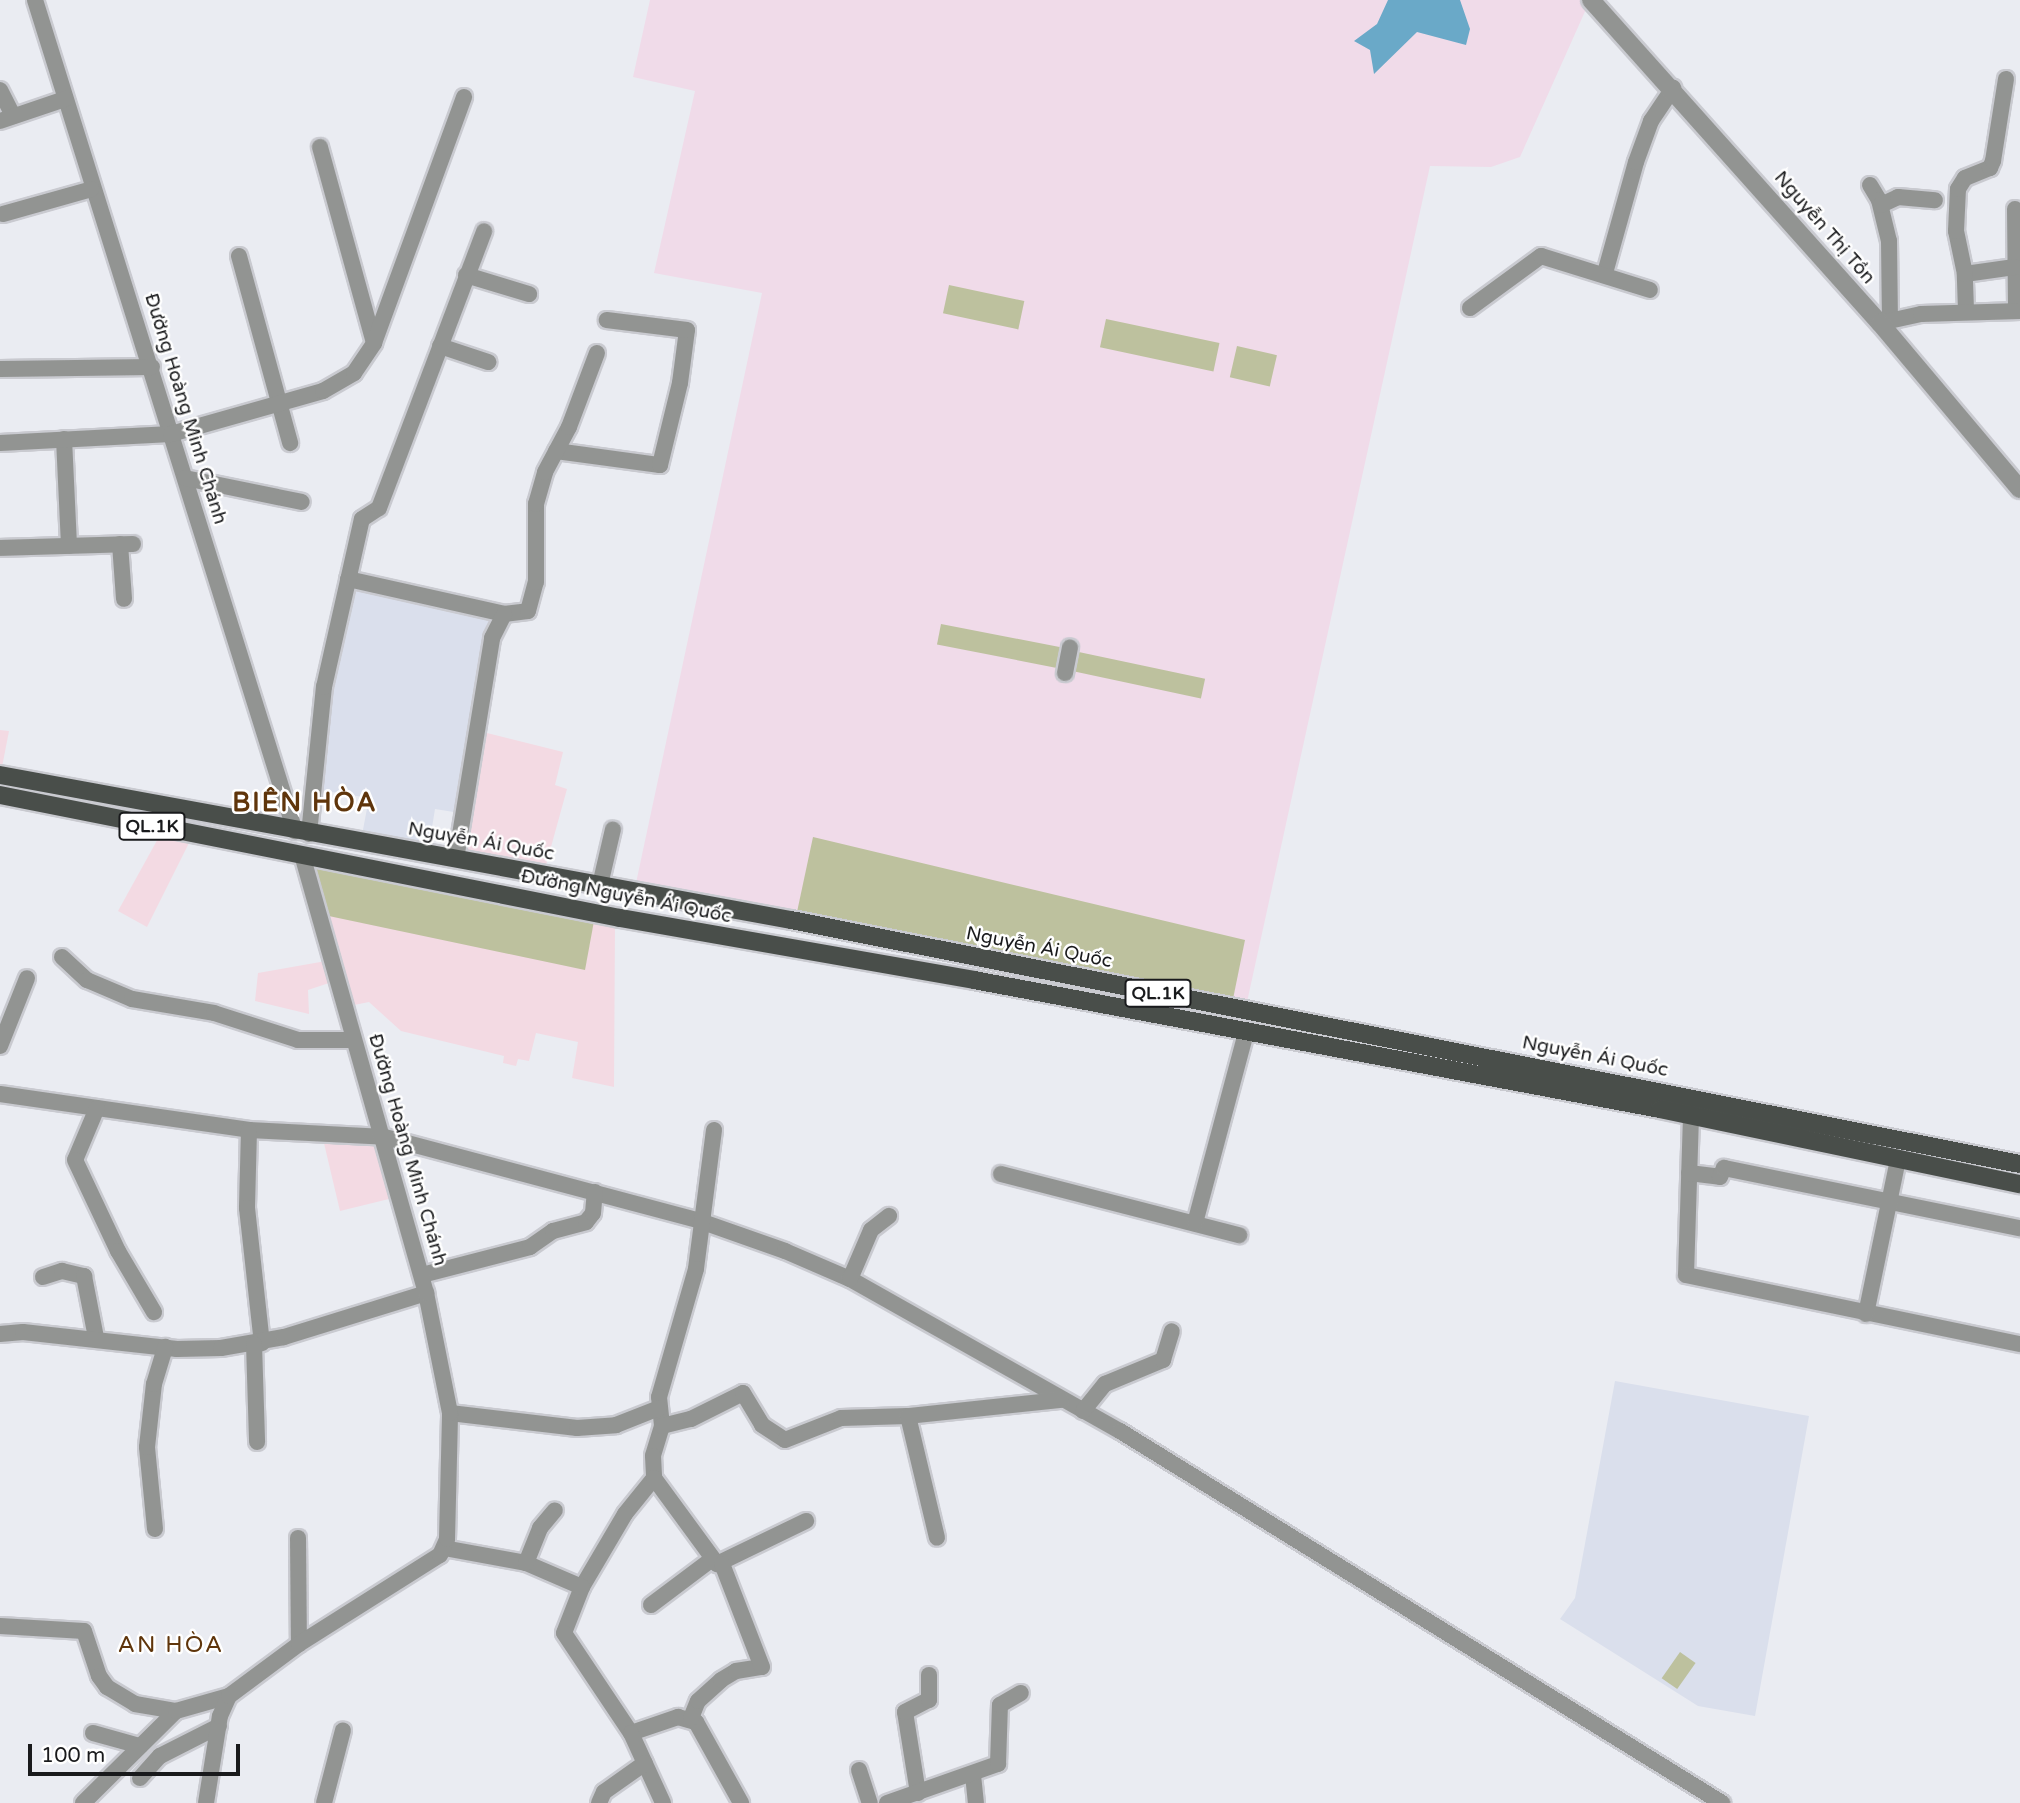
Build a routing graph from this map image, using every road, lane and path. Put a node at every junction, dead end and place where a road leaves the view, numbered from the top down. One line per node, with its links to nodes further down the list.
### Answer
1 (35, 0): 7 (street, Đường Hoàng Minh Chánh)
2 (1595, 1): 4 (street, Nguyễn Thị Tồn)
3 (2006, 79): 20 (street)
4 (1673, 88): 19 (street); 28 (street, Nguyễn Thị Tồn)
5 (0, 90): 8 (street)
6 (464, 97): 29 (street)
7 (65, 99): 8 (street); 11 (street, Đường Hoàng Minh Chánh)
8 (6, 119)
9 (320, 147): 29 (street)
10 (1870, 185): 13 (street)
11 (92, 189): 15 (street); 33 (street, Đường Hoàng Minh Chánh)
12 (1935, 200): 13 (street)
13 (1881, 205): 28 (street)
14 (2015, 209): 18 (street)
15 (3, 215)
16 (484, 231): 21 (street)
17 (239, 256): 35 (street)
18 (2015, 267): 20 (street); 26 (street)
19 (1605, 273): 22 (street); 24 (street)
20 (1965, 274): 25 (street)
21 (466, 275): 23 (street); 30 (street)
22 (1650, 290)
23 (529, 294)
24 (1469, 308)
25 (1966, 310): 26 (street); 28 (street)
26 (2018, 311)
27 (607, 320): 40 (street)
28 (1885, 322): 42 (street, Nguyễn Thị Tồn)
29 (374, 343): 35 (street)
30 (440, 346): 32 (street); 46 (street)
31 (597, 353): 40 (street)
32 (488, 362)
33 (152, 367): 34 (street); 36 (street, Đường Hoàng Minh Chánh)
34 (0, 369)
35 (279, 404): 36 (street); 39 (street)
36 (171, 433): 37 (street); 41 (street, Đường Hoàng Minh Chánh)
37 (64, 439): 38 (street); 44 (street)
38 (0, 443)
39 (290, 443)
40 (556, 451): 48 (street)
41 (185, 478): 43 (street); 54 (street, Đường Hoàng Minh Chánh)
42 (2020, 489)
43 (302, 502)
44 (69, 546): 45 (street); 47 (street)
45 (0, 548)
46 (348, 579): 48 (street); 54 (street)
47 (124, 599)
48 (504, 614): 56 (street)
49 (1070, 647): 50 (street)
50 (1065, 673)
51 (0, 775): 54 (main road, QL.1K)
52 (0, 795): 55 (main road, Đường Nguyễn Ái Quốc / QL.1K)
53 (613, 829): 57 (street)
54 (302, 832): 55 (main road); 56 (main road, Nguyễn Ái Quốc / QL.1K)
55 (303, 857): 61 (main road, Đường Nguyễn Ái Quốc / QL.1K); 62 (street, Đường Hoàng Minh Chánh)
56 (456, 859): 57 (main road, Nguyễn Ái Quốc / QL.1K)
57 (600, 885): 60 (main road, Nguyễn Ái Quốc / QL.1K)
58 (62, 957): 62 (street)
59 (27, 978): 63 (street)
60 (1251, 1011): 61 (main road); 71 (main road, Nguyễn Ái Quốc / QL.1K)
61 (1246, 1032): 66 (main road, Nguyễn Ái Quốc / QL.1K); 79 (street)
62 (352, 1040): 69 (street, Đường Hoàng Minh Chánh)
63 (0, 1046)
64 (0, 1094): 65 (street)
65 (97, 1108): 67 (street); 86 (street)
66 (1691, 1116): 70 (main road, Nguyễn Ái Quốc / QL.1K); 72 (street)
67 (249, 1130): 69 (street); 91 (street)
68 (714, 1130): 78 (street)
69 (385, 1137): 75 (street); 82 (street, Đường Hoàng Minh Chánh)
70 (1898, 1158): 74 (main road, Nguyễn Ái Quốc / QL.1K); 76 (street)
71 (2020, 1164)
72 (1689, 1173): 76 (street); 87 (street)
73 (1001, 1174): 79 (street)
74 (2020, 1184)
75 (595, 1192): 78 (street); 82 (street)
76 (1889, 1202): 80 (street); 87 (street)
77 (889, 1216): 84 (street)
78 (700, 1221): 84 (street); 97 (street)
79 (1195, 1223): 81 (street)
80 (2020, 1228)
81 (1239, 1235)
82 (422, 1275): 85 (street, Đường Hoàng Minh Chánh)
83 (43, 1277): 90 (street)
84 (850, 1279): 94 (street)
85 (426, 1293): 91 (street); 99 (street, Đường Hoàng Minh Chánh)
86 (154, 1312)
87 (1866, 1314): 92 (street)
88 (1172, 1331): 98 (street)
89 (0, 1334): 90 (street)
90 (96, 1338): 93 (street)
91 (258, 1343): 93 (street); 102 (street)
92 (2020, 1343)
93 (165, 1347): 106 (street)
94 (1023, 1376): 95 (street); 96 (street)
95 (1061, 1400): 96 (street); 98 (street)
96 (1025, 1404): 100 (street)
97 (659, 1408): 99 (street); 101 (street)
98 (1083, 1411): 140 (street)
99 (450, 1413): 109 (street, Đường Hoàng Minh Chánh)
100 (908, 1416): 101 (street); 108 (street)
101 (662, 1426): 103 (street)
102 (257, 1442)
103 (654, 1478): 110 (street); 112 (street)
104 (555, 1510): 111 (street)
105 (806, 1521): 110 (street)
106 (155, 1529)
107 (298, 1538): 115 (street)
108 (937, 1538)
109 (444, 1548): 111 (street); 115 (street)
110 (717, 1562): 113 (street); 120 (street)
111 (526, 1563): 112 (street)
112 (582, 1587): 124 (street)
113 (651, 1605)
114 (0, 1626): 119 (street)
115 (299, 1644): 118 (street)
116 (929, 1675): 130 (street)
117 (1021, 1693): 128 (street)
118 (229, 1696): 119 (street); 121 (street)
119 (176, 1711): 125 (street)
120 (691, 1718): 124 (street); 136 (street)
121 (219, 1726): 129 (street); 132 (street)
122 (343, 1730): 133 (street)
123 (93, 1733): 125 (street)
124 (631, 1733): 126 (street)
125 (140, 1746): 131 (street)
126 (645, 1763): 134 (street); 135 (street)
127 (859, 1770): 137 (street)
128 (973, 1775): 130 (street); 139 (street)
129 (140, 1778)
130 (918, 1793): 138 (street)
131 (83, 1803)
132 (206, 1803)
133 (324, 1803)
134 (599, 1803)
135 (663, 1803)
136 (741, 1803)
137 (870, 1803)
138 (887, 1803)
139 (976, 1803)
140 (1722, 1803)

